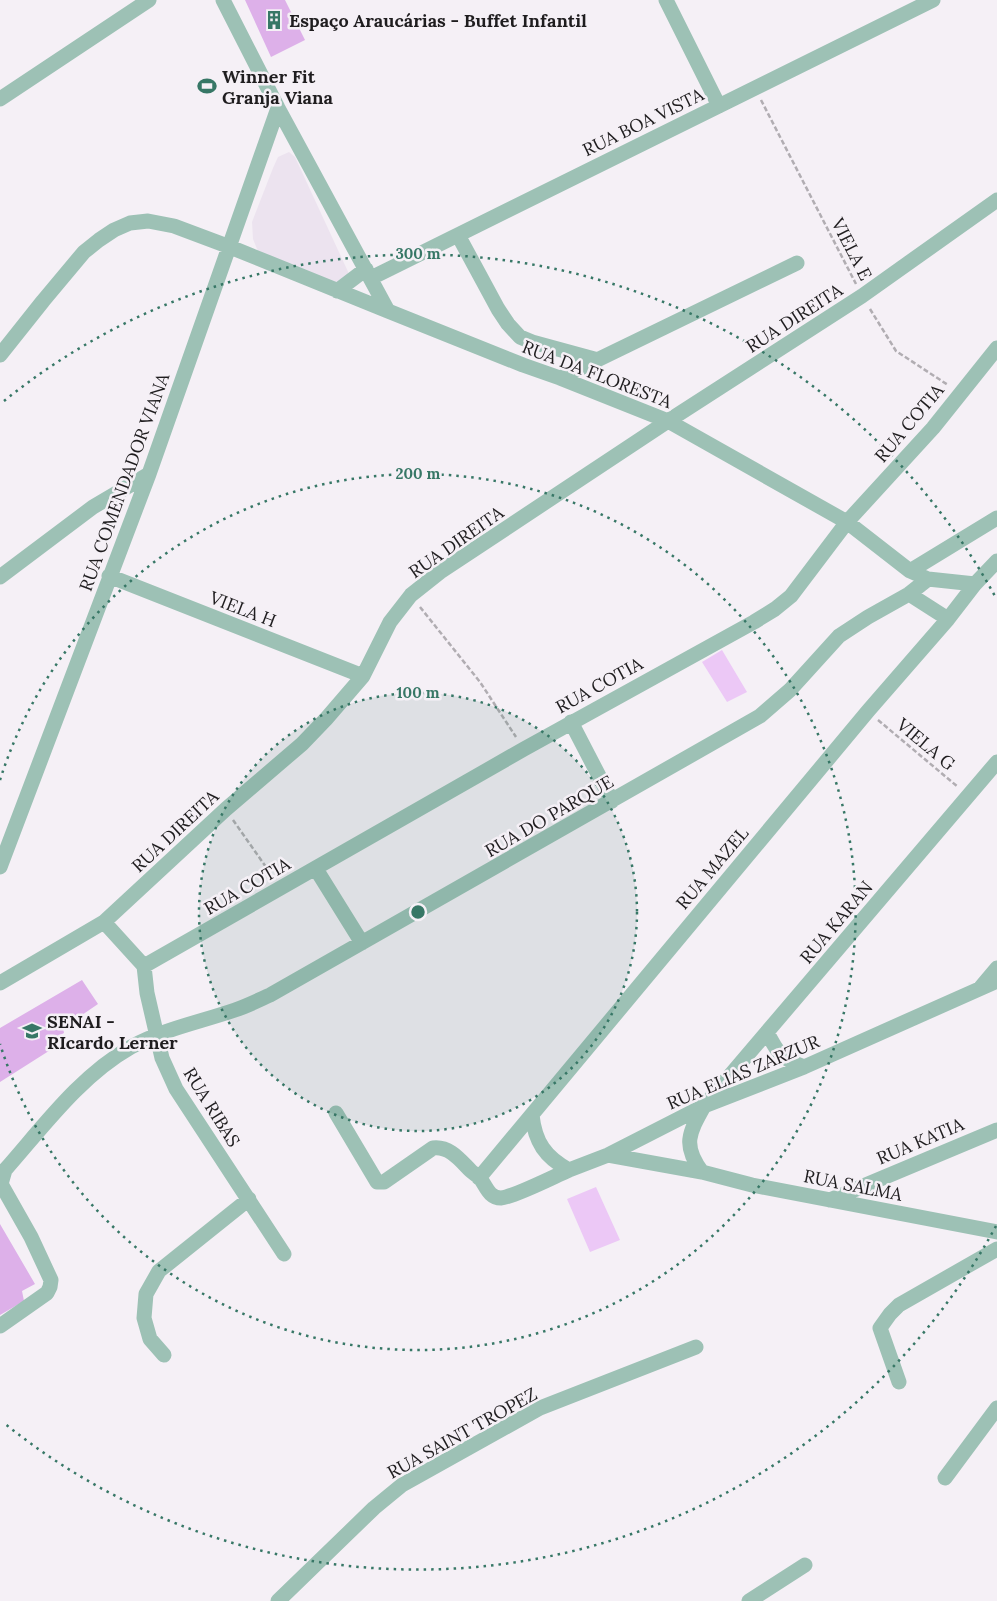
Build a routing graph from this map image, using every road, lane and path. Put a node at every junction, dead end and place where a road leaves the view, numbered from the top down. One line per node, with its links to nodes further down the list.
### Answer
1 (149, 0): 6 (street)
2 (223, 0): 8 (street)
3 (666, 0): 7 (street)
4 (932, 0): 5 (street, RUA BOA VISTA)
5 (755, 88): 7 (street, RUA BOA VISTA); 15 (path, VIELA E)
6 (0, 99)
7 (719, 106): 10 (street, RUA BOA VISTA)
8 (278, 108): 11 (street, RUA COMENDADOR VIANA); 13 (street)
9 (997, 200): 15 (street, RUA DIREITA)
10 (458, 235): 13 (street, RUA BOA VISTA); 19 (street)
11 (230, 247): 14 (street, RUA DA FLORESTA); 18 (street, RUA DA FLORESTA); 23 (street, RUA COMENDADOR VIANA)
12 (797, 262): 19 (street)
13 (368, 273): 14 (street, RUA BOA VISTA); 16 (street)
14 (338, 291): 16 (street, RUA DA FLORESTA)
15 (862, 296): 21 (path, VIELA E); 22 (street, RUA DIREITA)
16 (388, 311): 20 (street, RUA DA FLORESTA)
17 (997, 348): 21 (street, RUA COTIA)
18 (0, 355)
19 (598, 360): 20 (street)
20 (560, 378): 22 (street, RUA DA FLORESTA)
21 (959, 393): 25 (street, RUA COTIA)
22 (668, 421): 25 (street, RUA DA FLORESTA); 33 (street, RUA DIREITA)
23 (149, 474): 28 (street, RUA COMENDADOR VIANA); 29 (street)
24 (997, 518): 27 (street)
25 (847, 522): 27 (street, RUA DA FLORESTA); 37 (street, RUA COTIA)
26 (997, 561): 31 (street, RUA MAZEL)
27 (910, 571): 30 (street, RUA DA FLORESTA)
28 (109, 576): 35 (street, VIELA H); 43 (street, RUA COMENDADOR VIANA)
29 (0, 577)
30 (928, 579): 31 (street, RUA DA FLORESTA); 32 (street, RUA DO PARQUE)
31 (975, 584): 34 (street, RUA MAZEL)
32 (909, 594): 34 (street); 41 (street, RUA DO PARQUE)
33 (412, 595): 35 (street, RUA DIREITA); 38 (path)
34 (948, 619): 36 (street, RUA MAZEL)
35 (363, 676): 42 (street, RUA DIREITA)
36 (868, 711): 40 (path, VIELA G); 58 (street, RUA MAZEL)
37 (571, 722): 38 (street, RUA COTIA); 41 (street)
38 (524, 749): 44 (street, RUA COTIA)
39 (997, 762): 40 (street, RUA KARAN)
40 (968, 796): 53 (street, RUA KARAN)
41 (612, 801): 47 (street, RUA DO PARQUE)
42 (226, 810): 45 (path); 46 (street, RUA DIREITA)
43 (0, 867)
44 (316, 869): 45 (street, RUA COTIA); 47 (street)
45 (281, 888): 48 (street, RUA COTIA)
46 (104, 922): 48 (street); 51 (street, RUA DIREITA)
47 (362, 943): 54 (street, RUA DO PARQUE)
48 (144, 966): 54 (street, RUA RIBAS)
49 (997, 968): 52 (street)
50 (997, 982): 52 (street, RUA ELIAS ZARZUR)
51 (0, 983)
52 (980, 988): 55 (street, RUA ELIAS ZARZUR)
53 (767, 1032): 55 (street); 56 (street, RUA KARAN)
54 (157, 1035): 64 (street, RUA RIBAS); 69 (street, RUA DO PARQUE)
55 (804, 1067): 56 (street, RUA ELIAS ZARZUR)
56 (704, 1106): 60 (street, RUA ELIAS ZARZUR); 62 (street)
57 (336, 1113): 63 (street)
58 (532, 1115): 61 (street); 63 (street, RUA MAZEL)
59 (997, 1130): 65 (street, RUA KATIA)
60 (608, 1155): 61 (street, RUA ELIAS ZARZUR); 62 (street, RUA SALMA)
61 (569, 1170): 63 (street, RUA ELIAS ZARZUR)
62 (702, 1172): 65 (street, RUA SALMA)
63 (479, 1178)
64 (249, 1199): 68 (street, RUA RIBAS); 71 (street)
65 (830, 1200): 66 (street, RUA SALMA)
66 (997, 1232)
67 (997, 1249): 72 (street)
68 (284, 1254)
69 (0, 1326)
70 (696, 1348): 76 (street, RUA SAINT TROPEZ)
71 (164, 1356)
72 (899, 1382)
73 (997, 1408): 74 (street)
74 (945, 1478)
75 (805, 1565): 77 (street)
76 (278, 1601)
77 (749, 1601)

